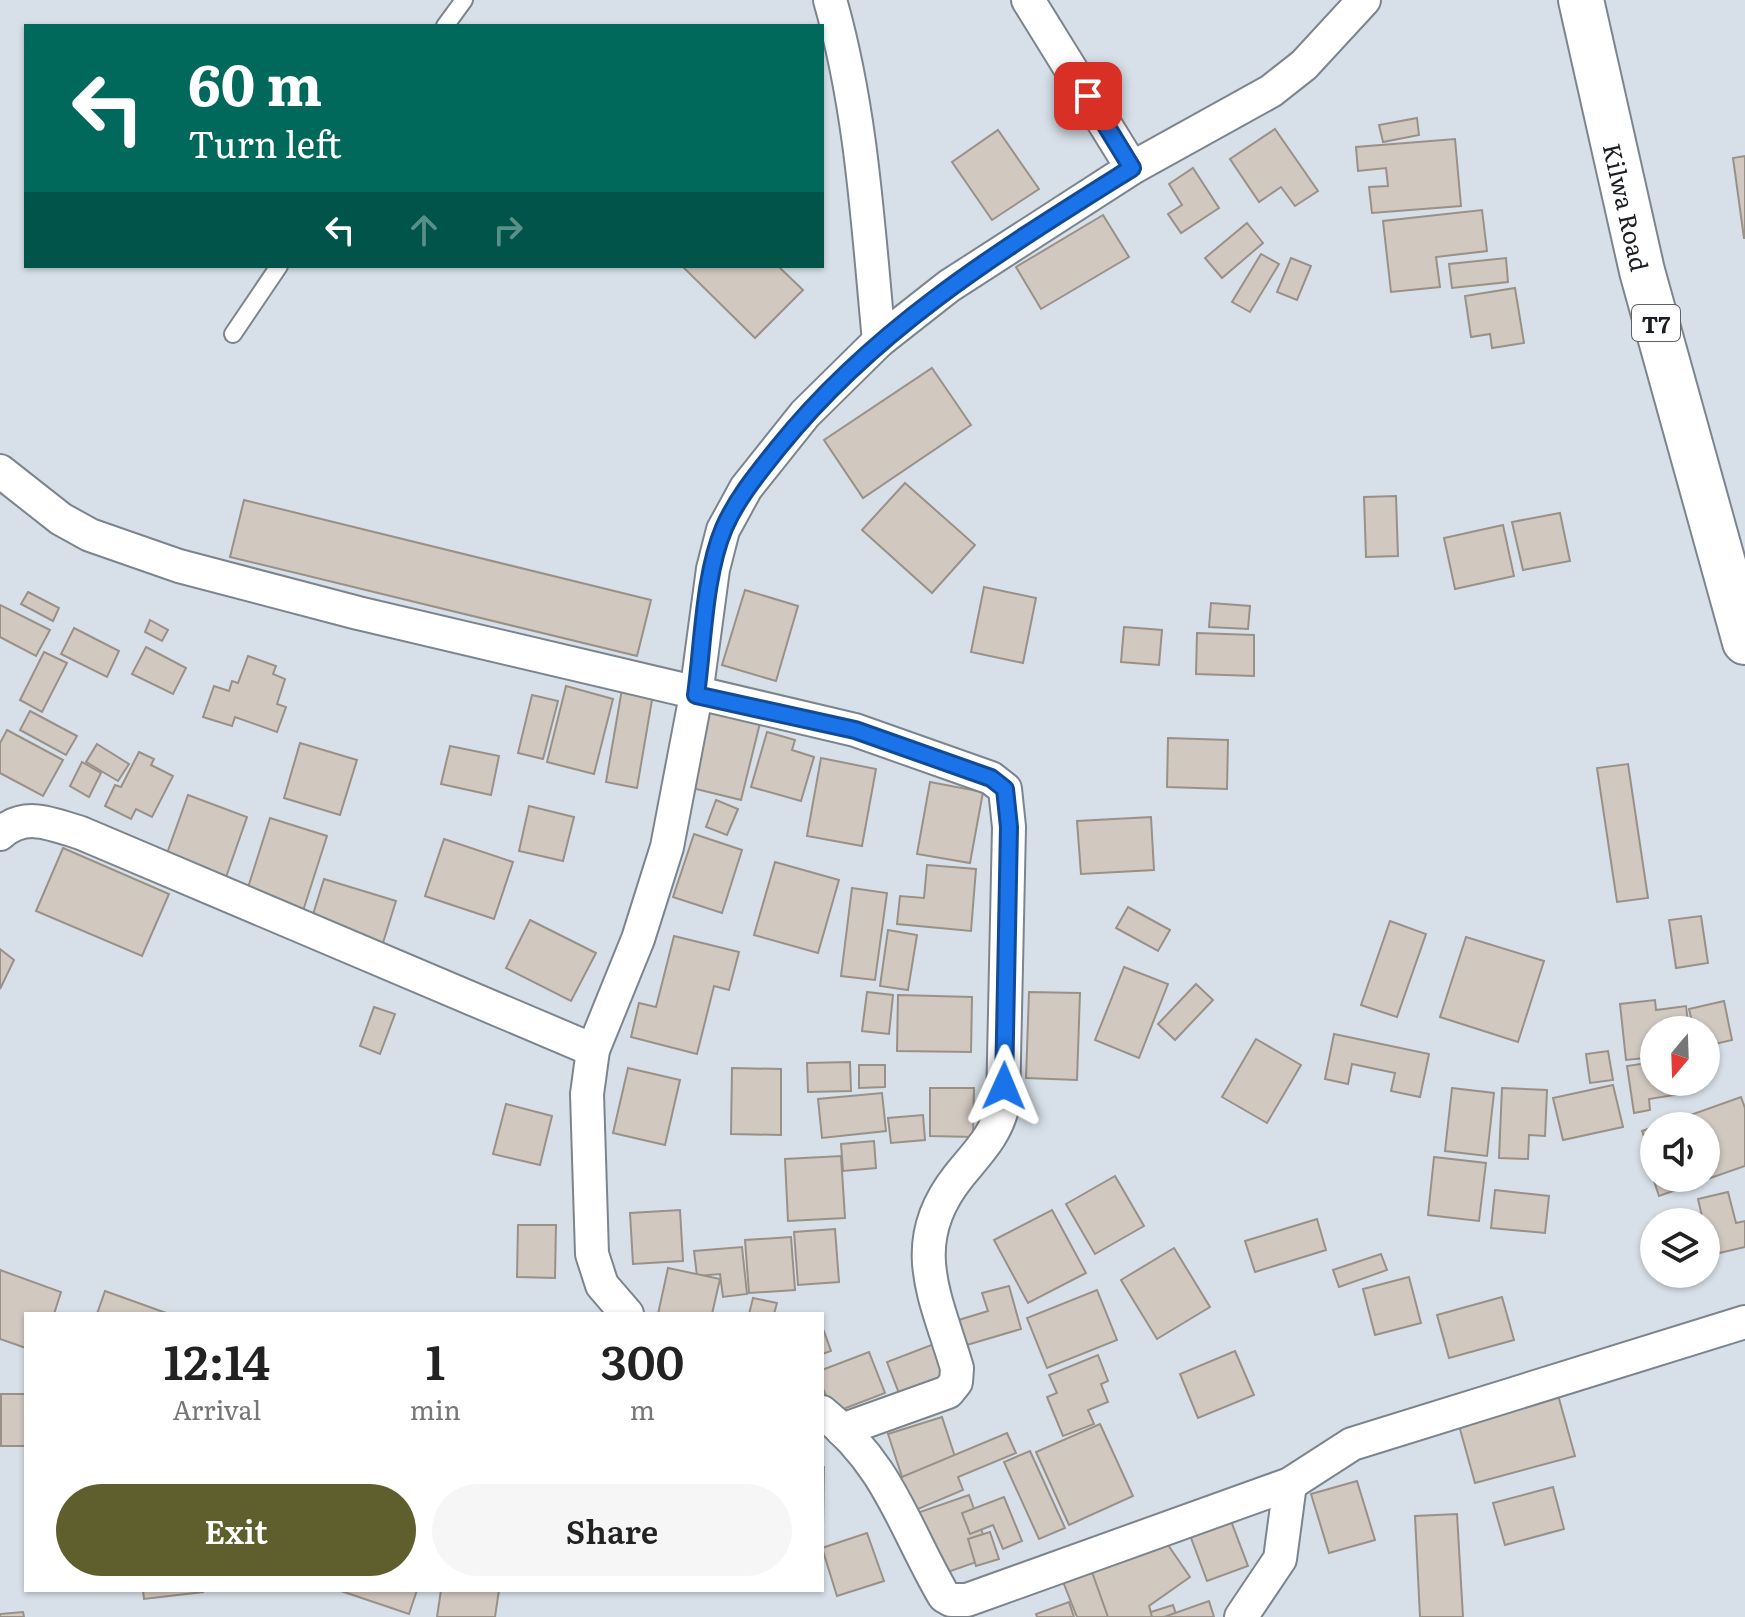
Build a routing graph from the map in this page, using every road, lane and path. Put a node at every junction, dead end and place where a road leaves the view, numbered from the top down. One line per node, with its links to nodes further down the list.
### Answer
1 (464, 0): 6 (lane)
2 (830, 0): 10 (street)
3 (1028, 0): 7 (street)
4 (1364, 0): 7 (street)
5 (1581, 0): 12 (highway, Kilwa Road / T7)
6 (446, 24)
7 (1132, 168): 10 (street)
8 (278, 268): 9 (lane)
9 (233, 334)
10 (879, 341): 13 (street)
11 (0, 471): 13 (street)
12 (1745, 642)
13 (696, 695): 15 (street); 18 (street)
14 (0, 834): 15 (street)
15 (593, 1050): 16 (street)
16 (625, 1312)
17 (1745, 1322): 19 (street)
18 (832, 1421): 19 (street)
19 (1290, 1484): 20 (street)
20 (1241, 1617)

